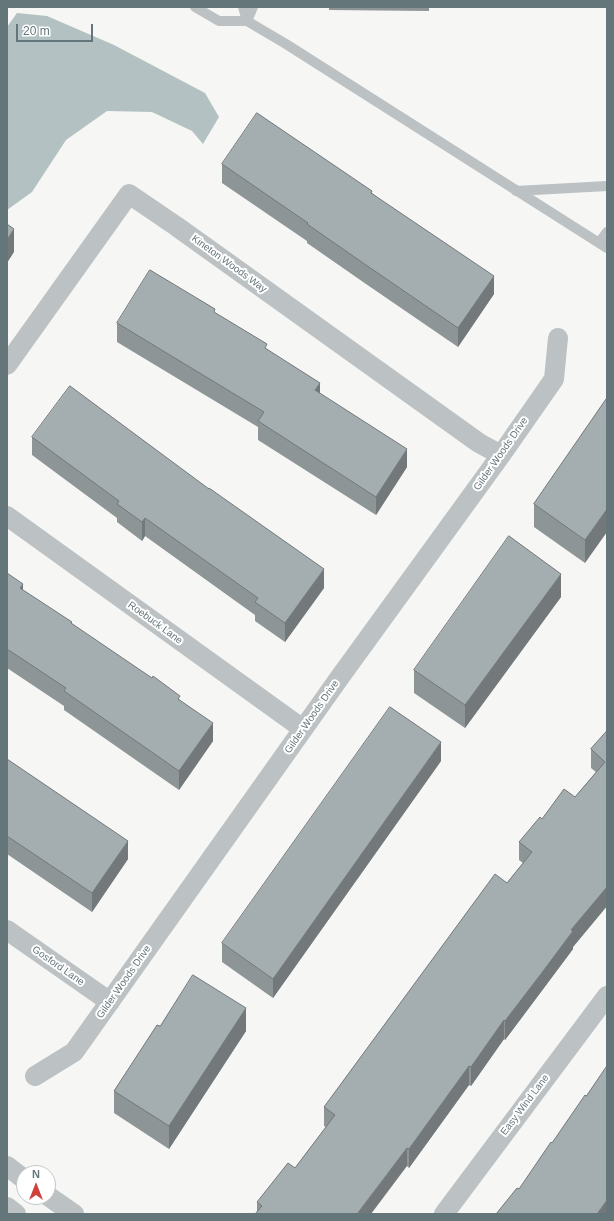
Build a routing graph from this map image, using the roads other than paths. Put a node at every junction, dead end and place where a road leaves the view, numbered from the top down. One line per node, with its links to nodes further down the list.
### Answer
1 (195, 7): 4 (lane)
2 (243, 7): 4 (lane)
3 (253, 7): 4 (lane)
4 (247, 21): 6 (lane)
5 (607, 186): 6 (lane)
6 (516, 190): 8 (lane)
7 (607, 232): 8 (lane)
8 (603, 246)
9 (558, 338): 11 (street, Gilder Woods Drive)
10 (7, 365): 11 (street, Kineton Woods Way)
11 (501, 455): 13 (street, Gilder Woods Drive)
12 (7, 516): 13 (street, Roebuck Lane)
13 (303, 729): 16 (street, Gilder Woods Drive)
14 (7, 930): 16 (street, Gosford Lane)
15 (607, 996): 24 (street, Easy Wind Lane)
16 (110, 1002): 17 (street, Gilder Woods Drive)
17 (35, 1076)
18 (7, 1166): 19 (street)
19 (16, 1172)
20 (56, 1202): 23 (street)
21 (7, 1207): 22 (street)
22 (16, 1214)
23 (74, 1214)
24 (444, 1214)

